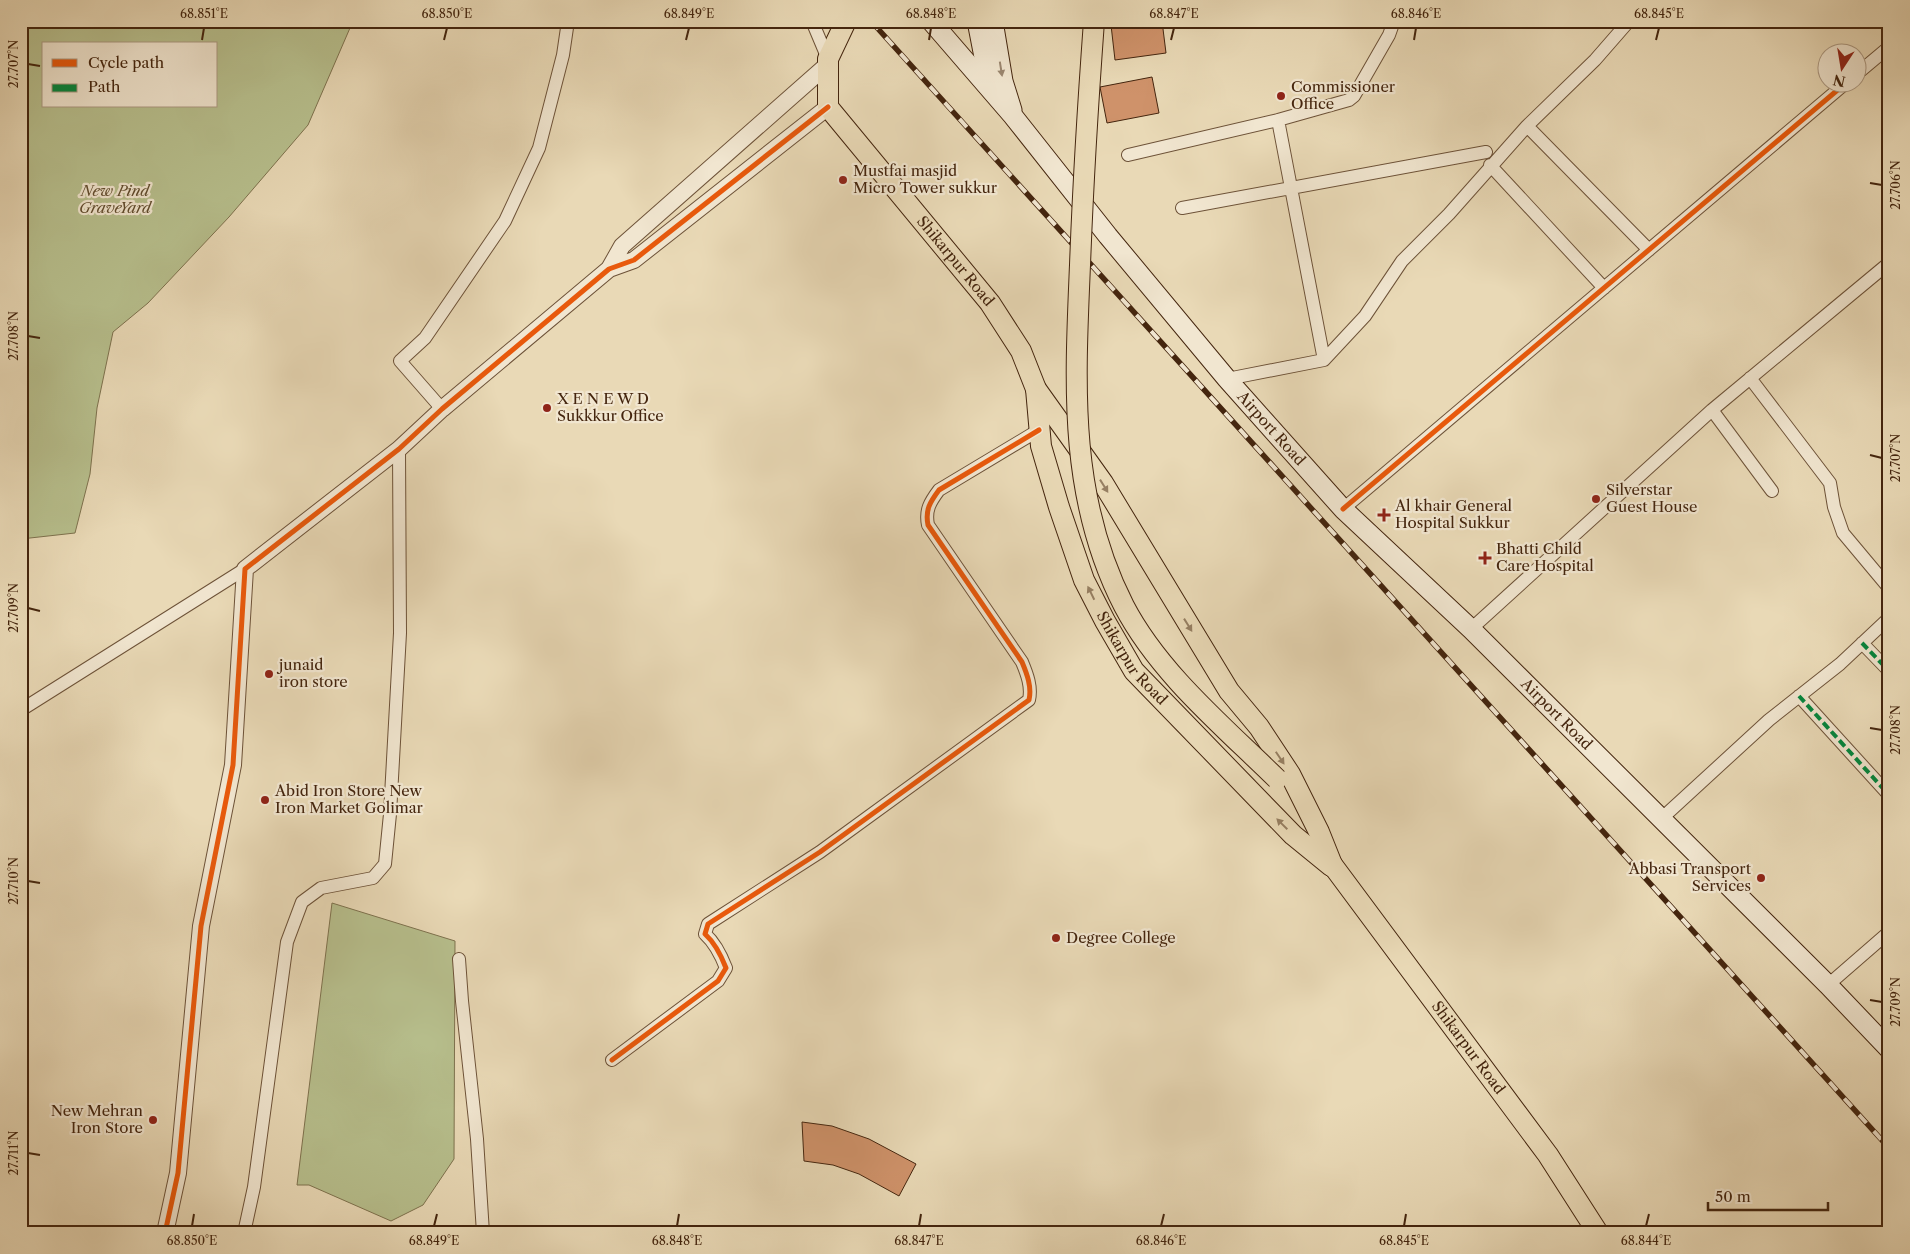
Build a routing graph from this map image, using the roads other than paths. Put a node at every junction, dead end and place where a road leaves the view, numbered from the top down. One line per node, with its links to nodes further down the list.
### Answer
1 (568, 21): 32 (street)
2 (812, 21): 11 (street)
3 (846, 21): 11 (main road)
4 (931, 21): 13 (main road)
5 (977, 21): 13 (main road)
6 (993, 21): 16 (main road, one-way to 16)
7 (1094, 21): 48 (main road, bridge)
8 (1394, 21): 17 (street)
9 (1629, 21): 18 (street)
10 (1889, 47): 12 (street)
11 (827, 62): 15 (main road); 26 (street)
12 (1868, 65)
13 (990, 89): 16 (main road)
14 (1835, 92): 24 (street)
15 (828, 107): 26 (street); 31 (main road, Shikarpur Road)
16 (1014, 116): 30 (main road, Airport Road)
17 (1278, 120): 20 (street); 22 (street)
18 (1527, 126): 21 (street); 24 (street)
19 (1486, 152): 22 (street)
20 (1128, 155)
21 (1490, 165): 27 (street); 28 (street)
22 (1292, 189): 23 (street); 28 (street)
23 (1182, 208)
24 (1649, 250): 27 (street)
25 (1889, 263): 29 (street)
26 (609, 269): 32 (street)
27 (1604, 288): 37 (street)
28 (1324, 360): 30 (street)
29 (1750, 378): 33 (street); 39 (street)
30 (1227, 379): 37 (main road, Airport Road)
31 (1036, 389): 34 (main road, Shikarpur Road); 48 (main road, Shikarpur Road, one-way to 48)
32 (442, 409): 35 (street)
33 (1712, 410): 36 (street); 41 (street)
34 (1039, 430): 48 (main road, Shikarpur Road, one-way to 34); 53 (street)
35 (399, 449): 38 (street); 55 (street)
36 (1772, 491)
37 (1343, 509): 41 (main road, Airport Road)
38 (245, 570): 45 (street); 54 (street)
39 (1889, 588)
40 (1889, 618): 42 (street)
41 (1470, 629): 47 (main road, Airport Road)
42 (1862, 643): 43 (street); 44 (street)
43 (1889, 671)
44 (1799, 696): 46 (street); 47 (street)
45 (21, 710)
46 (1889, 795)
47 (1660, 820): 51 (main road, Airport Road)
48 (1333, 867): 57 (main road, Shikarpur Road)
49 (1889, 932): 51 (street)
50 (460, 959): 56 (street)
51 (1828, 985): 52 (main road, Airport Road)
52 (1889, 1049)
53 (612, 1060)
54 (165, 1233)
55 (244, 1233)
56 (483, 1233)
57 (1598, 1233)

